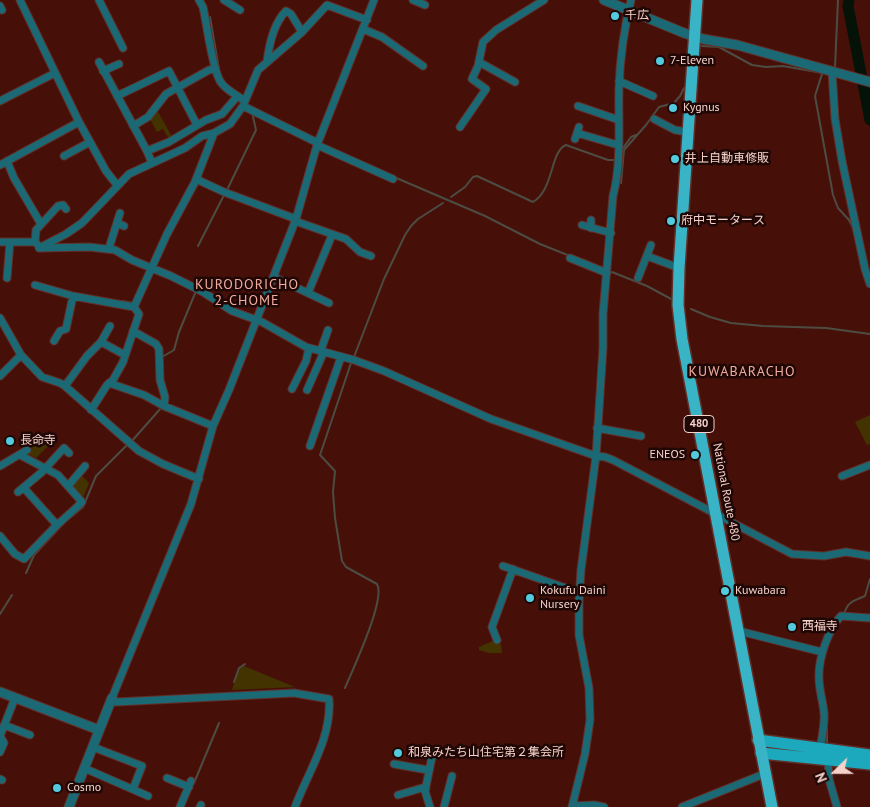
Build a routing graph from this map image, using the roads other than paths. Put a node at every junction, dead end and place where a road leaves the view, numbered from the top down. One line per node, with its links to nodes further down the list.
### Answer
1 (20, 0): 26 (street)
2 (100, 0): 18 (street)
3 (374, 0): 14 (street)
4 (413, 0): 11 (street)
5 (544, 0): 21 (street)
6 (604, 0): 13 (street)
7 (631, 0): 13 (street)
8 (697, 0): 17 (highway, National Route 480 / 480)
9 (202, 1): 24 (street)
10 (228, 1): 12 (street)
11 (424, 5)
12 (240, 10)
13 (628, 10): 17 (street); 28 (street)
14 (366, 20): 15 (street); 16 (street)
15 (363, 29): 23 (street); 48 (street)
16 (302, 32): 20 (street); 20 (street)
17 (695, 36): 27 (street); 44 (highway, National Route 480 / 480)
18 (123, 48)
19 (99, 62): 25 (street)
20 (267, 62): 36 (street)
21 (479, 62): 29 (street); 43 (street)
22 (119, 64): 25 (street)
23 (423, 66)
24 (215, 69): 31 (street); 36 (street)
25 (103, 71): 32 (street)
26 (55, 72): 35 (street); 40 (street)
27 (835, 72): 30 (street); 79 (street)
28 (620, 81): 33 (street); 39 (street)
29 (515, 82)
30 (870, 82)
31 (177, 88): 32 (street); 41 (street); 42 (street)
32 (117, 96): 42 (street)
33 (653, 96)
34 (235, 99): 41 (street)
35 (0, 102)
36 (244, 103): 45 (street); 48 (street)
37 (578, 106): 39 (street)
38 (654, 119): 44 (street)
39 (619, 120): 49 (street)
40 (79, 122): 47 (street); 52 (street)
41 (197, 125): 50 (street)
42 (133, 126): 50 (street)
43 (460, 127)
44 (688, 132): 74 (highway, National Route 480 / 480)
45 (214, 133): 53 (street); 56 (street)
46 (577, 133): 49 (street)
47 (90, 142): 51 (street); 57 (street)
48 (318, 144): 55 (street); 60 (street)
49 (618, 145): 63 (street)
50 (147, 151): 53 (street)
51 (64, 156)
52 (7, 161): 54 (street); 61 (street)
53 (152, 163): 57 (street)
54 (0, 165)
55 (393, 178)
56 (196, 179): 60 (street); 73 (street)
57 (117, 185): 67 (street)
58 (66, 209): 61 (street)
59 (120, 213): 69 (street)
60 (296, 220): 64 (street); 76 (street)
61 (42, 224): 67 (street)
62 (582, 225): 63 (street)
63 (611, 233): 75 (street)
64 (332, 235): 70 (street); 81 (street)
65 (0, 242): 66 (street)
66 (10, 242): 67 (street); 77 (street)
67 (37, 245): 69 (street)
68 (651, 245): 71 (street)
69 (109, 248): 73 (street)
70 (371, 256)
71 (647, 256): 74 (street); 78 (street)
72 (570, 258): 75 (street)
73 (151, 268): 84 (street); 86 (street)
74 (679, 268): 117 (highway, National Route 480 / 480)
75 (607, 273): 105 (street)
76 (274, 277): 81 (street); 86 (street)
77 (7, 278)
78 (638, 278)
79 (870, 284)
80 (35, 285): 82 (street)
81 (308, 293): 83 (street)
82 (73, 296): 84 (street); 90 (street)
83 (329, 303)
84 (134, 307): 89 (street)
85 (0, 318): 95 (street)
86 (257, 320): 92 (street); 104 (street)
87 (110, 326): 91 (street)
88 (328, 330): 93 (street)
89 (133, 331): 94 (street); 102 (street)
90 (54, 341)
91 (101, 342): 94 (street); 100 (street)
92 (309, 348): 93 (street); 101 (street)
93 (322, 352): 96 (street); 99 (street)
94 (125, 354): 98 (street)
95 (22, 355): 97 (street); 100 (street)
96 (341, 358): 107 (street); 109 (street)
97 (0, 376)
98 (109, 383): 102 (street); 103 (street)
99 (307, 385)
100 (65, 386): 103 (street)
101 (292, 390)
102 (164, 406): 104 (street)
103 (92, 410): 115 (street)
104 (213, 426): 115 (street)
105 (597, 428): 106 (street); 109 (street)
106 (641, 436)
107 (310, 441)
108 (69, 453): 112 (street)
109 (596, 456): 117 (street); 123 (street)
110 (870, 465): 114 (street)
111 (0, 466): 112 (street)
112 (46, 467): 116 (street); 118 (street)
113 (84, 471): 116 (street)
114 (842, 476)
115 (199, 478): 130 (street)
116 (68, 486): 118 (street)
117 (717, 514): 120 (street); 125 (highway, National Route 480 / 480)
118 (57, 524): 119 (street)
119 (0, 536)
120 (870, 556)
121 (503, 566): 122 (street)
122 (513, 569): 123 (street); 126 (street)
123 (580, 593): 159 (street)
124 (870, 618): 127 (street)
125 (739, 631): 127 (street); 134 (highway, National Route 480 / 480)
126 (498, 640)
127 (822, 652): 136 (street)
128 (0, 692): 129 (street)
129 (15, 698): 131 (street); 132 (street)
130 (112, 698): 132 (street); 156 (street)
131 (4, 725): 133 (street); 137 (street)
132 (99, 730): 135 (street)
133 (30, 735)
134 (758, 740): 136 (main road); 139 (highway, National Route 480 / 480)
135 (93, 747): 144 (street); 150 (street)
136 (820, 748): 140 (main road)
137 (0, 752)
138 (432, 752): 145 (street)
139 (760, 753): 141 (main road); 146 (highway, National Route 480 / 480)
140 (870, 755)
141 (828, 760): 143 (main road); 163 (street)
142 (394, 764): 145 (street)
143 (870, 764)
144 (84, 768): 150 (street); 154 (street)
145 (428, 770): 149 (street)
146 (764, 774): 161 (street); 162 (highway, National Route 480 / 480)
147 (452, 776): 158 (street)
148 (172, 778): 155 (street)
149 (426, 788): 151 (street); 153 (street)
150 (133, 789): 152 (street)
151 (398, 795)
152 (148, 796)
153 (430, 805): 157 (street)
154 (72, 806)
155 (180, 807)
156 (295, 807)
157 (440, 807)
158 (444, 807)
159 (572, 807): 160 (street)
160 (604, 807)
161 (682, 807)
162 (772, 807)
163 (836, 807)

